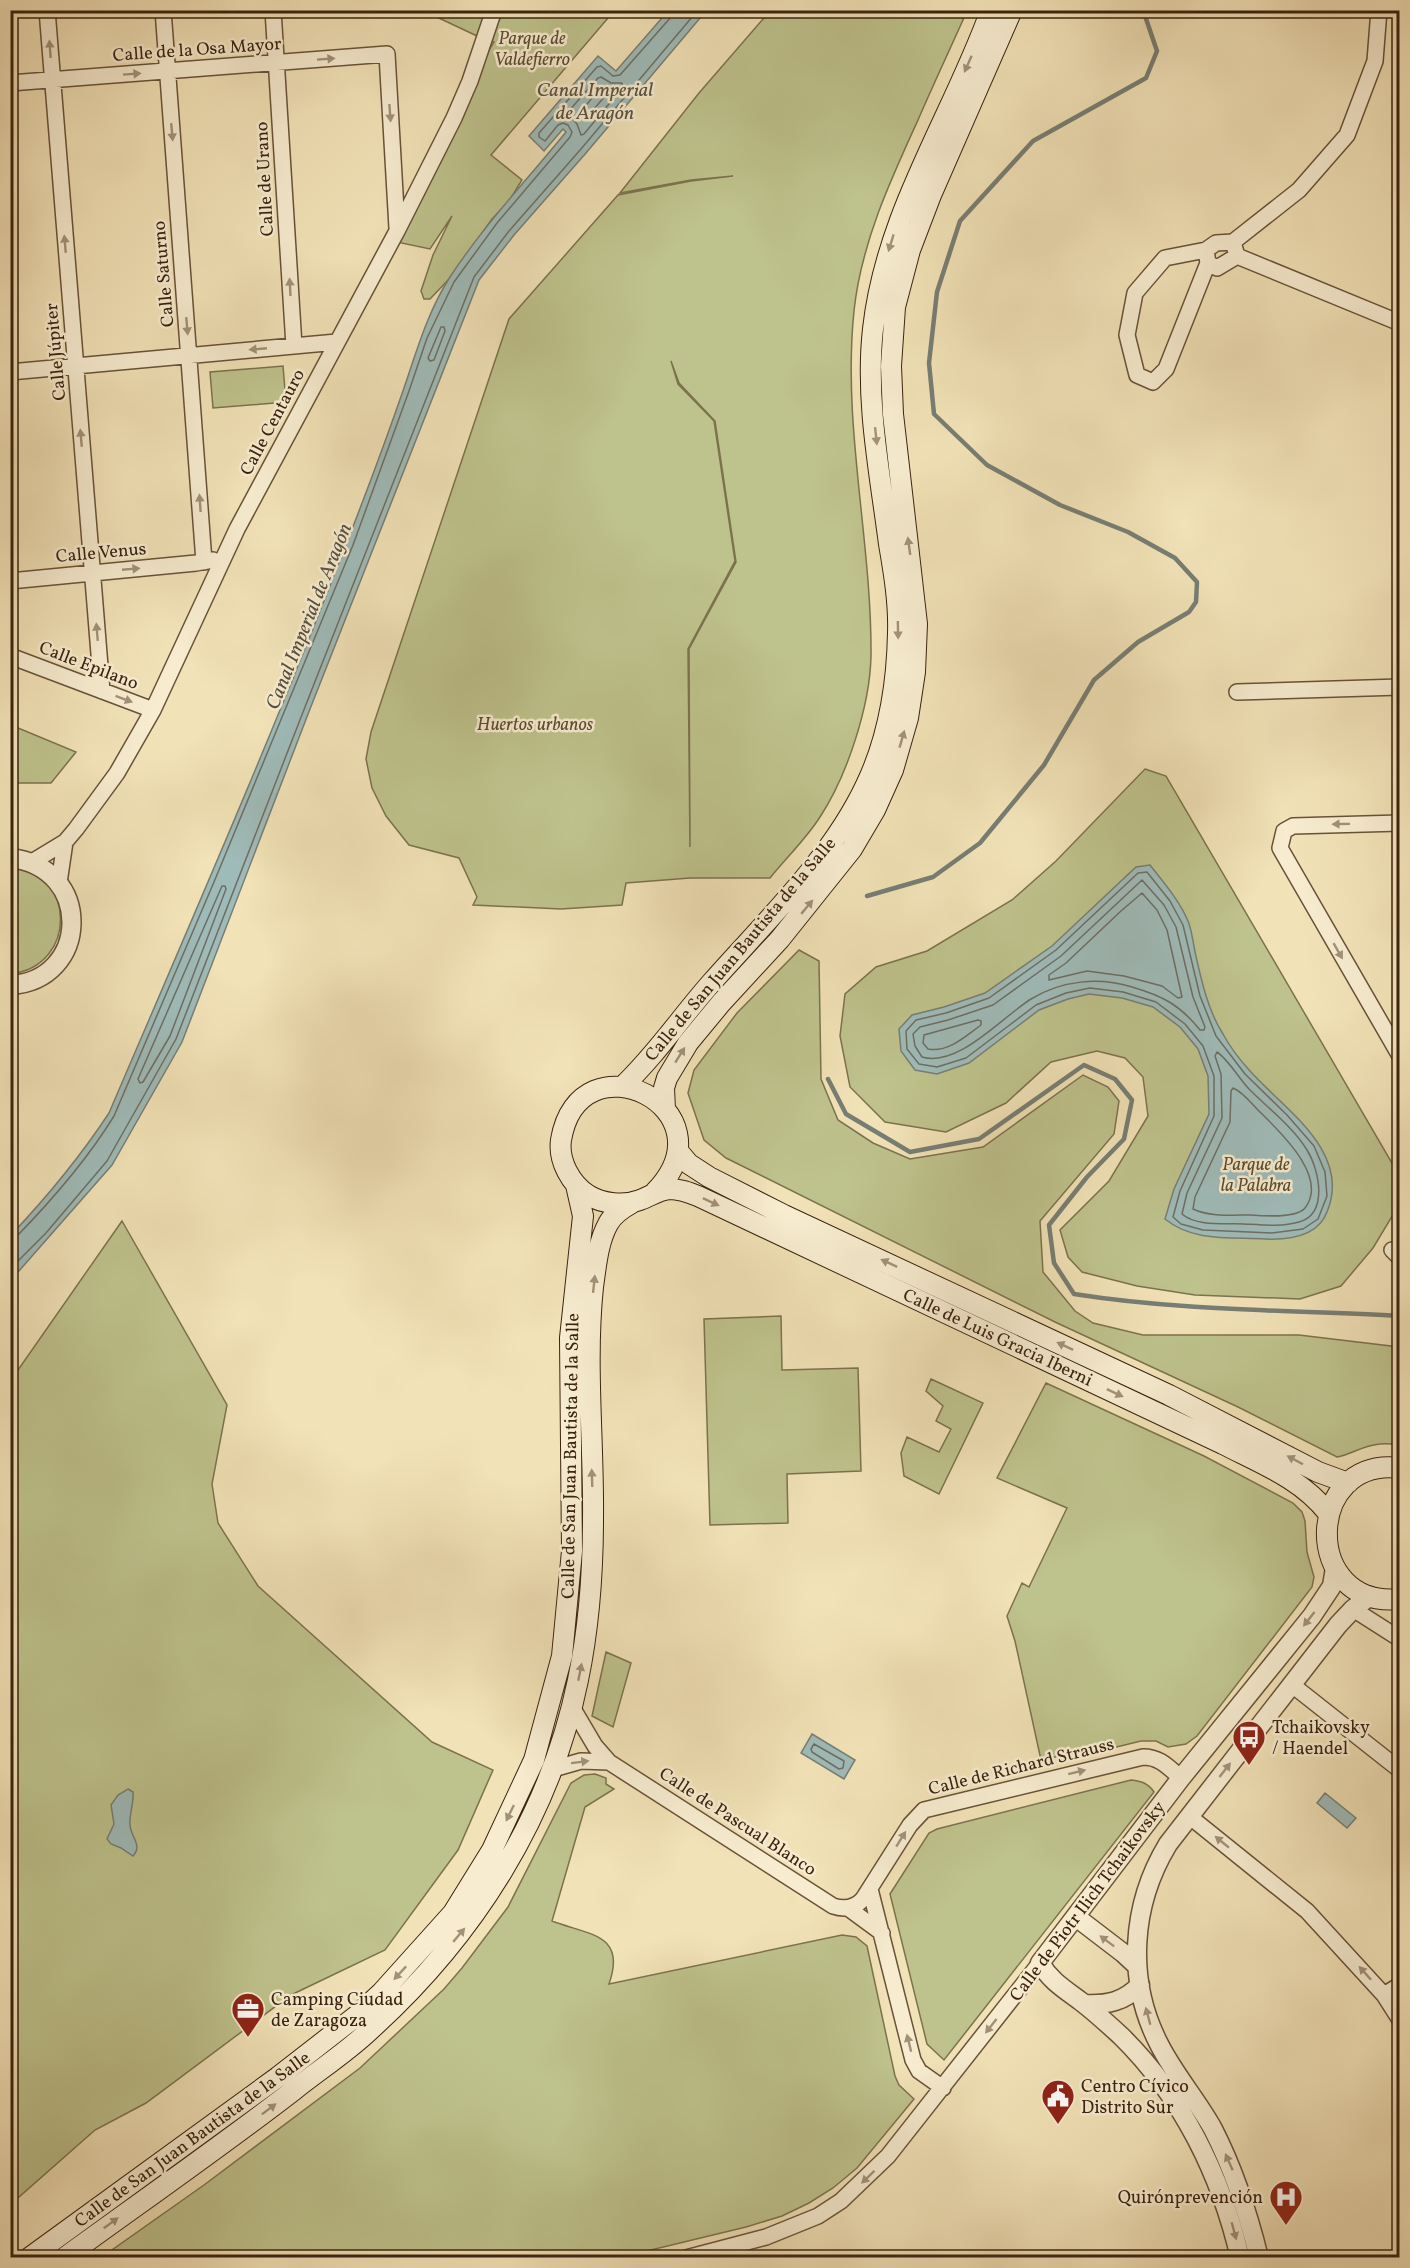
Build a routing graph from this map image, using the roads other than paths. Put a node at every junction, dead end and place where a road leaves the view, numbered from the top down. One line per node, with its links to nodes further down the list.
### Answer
1 (47, 10): 10 (street, Calle Júpiter, one-way to 1)
2 (163, 10): 9 (street, Calle Saturno)
3 (273, 10): 8 (street, Calle de Urano)
4 (494, 10): 13 (street, Calle Centauro)
5 (991, 10): 42 (main road, Calle de San Juan Bautista de la Salle, one-way to 42)
6 (1012, 10): 43 (main road, Calle de San Juan Bautista de la Salle, one-way to 6)
7 (1379, 10): 15 (street)
8 (277, 63): 9 (street, Calle de la Osa Mayor); 12 (street, Calle de la Osa Mayor, one-way to 12); 19 (street, Calle de Urano, one-way to 8)
9 (167, 71): 10 (street, Calle de la Osa Mayor, one-way to 9); 20 (street, Calle Saturno, one-way to 20)
10 (52, 80): 11 (street, Calle de la Osa Mayor); 21 (street, Calle Júpiter, one-way to 10)
11 (10, 83)
12 (395, 178): 13 (street); 14 (street)
13 (413, 199): 14 (street, Calle Centauro)
14 (397, 231): 18 (street, Calle Centauro)
15 (1235, 249): 16 (street); 16 (street); 17 (street)
16 (1207, 256): 16 (street)
17 (1400, 323)
18 (337, 342): 19 (street); 24 (street, Calle Centauro)
19 (294, 346): 20 (street, one-way to 20)
20 (189, 355): 21 (street); 23 (street, Calle Saturno, one-way to 20)
21 (75, 365): 22 (street); 27 (street, Calle Júpiter, one-way to 21)
22 (10, 372)
23 (202, 534): 24 (street); 26 (street, Calle Saturno)
24 (232, 539): 25 (street, Calle Centauro)
25 (225, 557): 26 (street, Calle Venus); 29 (street, Calle Centauro)
26 (200, 562): 27 (street, Calle Venus, one-way to 26); 29 (street)
27 (92, 572): 28 (street, Calle Venus); 32 (street, Calle Júpiter, one-way to 27)
28 (10, 581)
29 (213, 583): 34 (street, Calle Centauro)
30 (10, 656): 32 (street, Calle Epilano)
31 (1400, 687): 33 (street)
32 (102, 691): 34 (street, Calle Epilano, one-way to 34)
33 (1237, 692)
34 (153, 710): 36 (street, Calle Centauro)
35 (1400, 823): 41 (street, one-way to 41)
36 (65, 842): 38 (street, Calle Centauro); 39 (street, Calle Centauro)
37 (10, 858): 38 (street)
38 (32, 862): 39 (street)
39 (59, 883): 40 (street)
40 (10, 985)
41 (1400, 1056)
42 (622, 1087): 43 (main road); 45 (main road)
43 (665, 1109): 44 (main road)
44 (678, 1151): 46 (main road); 49 (main road, Calle de Luis Gracia Iberni, one-way to 44)
45 (576, 1185): 47 (main road); 75 (main road, Calle de San Juan Bautista de la Salle, one-way to 75)
46 (655, 1192): 47 (main road); 50 (main road, Calle de Luis Gracia Iberni, one-way to 50)
47 (632, 1203): 57 (main road, Calle de San Juan Bautista de la Salle, one-way to 47)
48 (1400, 1468): 49 (main road)
49 (1348, 1483): 50 (main road)
50 (1328, 1513): 51 (main road)
51 (1335, 1568): 52 (main road); 61 (street, Calle de Piotr Ilich Tchaikovsky, one-way to 61)
52 (1370, 1596): 53 (main road); 54 (street, Calle de Piotr Ilich Tchaikovsky)
53 (1400, 1599)
54 (1353, 1609): 55 (street); 56 (street, Calle de Piotr Ilich Tchaikovsky)
55 (1400, 1639)
56 (1291, 1684): 60 (street); 62 (street, Calle de Piotr Ilich Tchaikovsky, one-way to 56)
57 (572, 1707): 58 (street, Calle de Pascual Blanco); 59 (main road, Calle de San Juan Bautista de la Salle)
58 (609, 1762): 59 (street, one-way to 58); 64 (street, Calle de Pascual Blanco)
59 (553, 1769): 76 (main road, Calle de San Juan Bautista de la Salle, one-way to 59)
60 (1400, 1770)
61 (1181, 1778): 63 (street, Calle de Richard Strauss, one-way to 61); 65 (street, Calle de Piotr Ilich Tchaikovsky)
62 (1189, 1816): 68 (street, Calle de Piotr Ilich Tchaikovsky); 71 (street, one-way to 62)
63 (870, 1889): 64 (street, Calle de Richard Strauss); 66 (street)
64 (848, 1908): 66 (street)
65 (1076, 1917): 67 (street, Calle de Piotr Ilich Tchaikovsky); 68 (street, one-way to 65)
66 (882, 1933): 74 (street, one-way to 66)
67 (1040, 1963): 72 (street); 74 (street, Calle de Piotr Ilich Tchaikovsky, one-way to 74)
68 (1137, 1966): 70 (street, Calle de Piotr Ilich Tchaikovsky)
69 (1400, 1984): 71 (street)
70 (1140, 1985): 72 (street); 79 (street, Calle de Piotr Ilich Tchaikovsky, one-way to 70)
71 (1384, 1995): 73 (street)
72 (1084, 2004): 78 (street, one-way to 78)
73 (1400, 2020)
74 (942, 2088): 77 (street, Calle de Piotr Ilich Tchaikovsky, one-way to 77)
75 (29, 2258)
76 (64, 2258)
77 (686, 2258)
78 (1240, 2258)
79 (1259, 2258)

